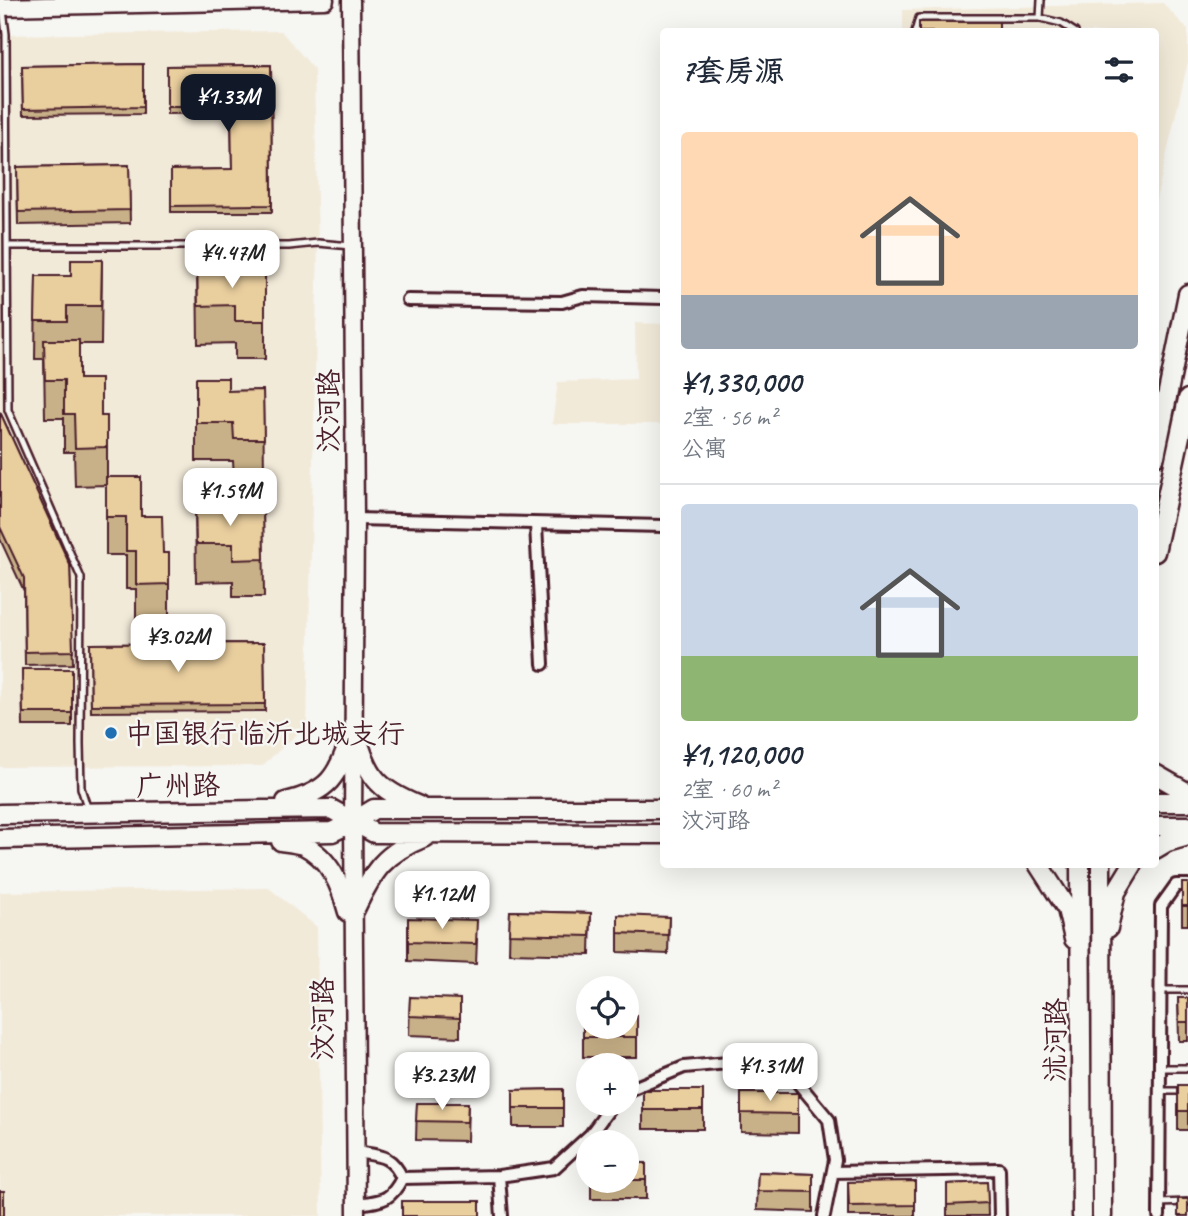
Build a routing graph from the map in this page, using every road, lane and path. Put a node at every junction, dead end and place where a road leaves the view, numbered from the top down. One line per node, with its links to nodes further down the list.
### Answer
1 (325, 0): 4 (street)
2 (351, 0): 9 (street, 汶河路)
3 (1041, 0): 5 (lane)
4 (1, 7): 8 (lane)
5 (1040, 18): 6 (lane); 7 (lane)
6 (916, 28)
7 (1069, 28)
8 (8, 246): 9 (lane); 28 (lane)
9 (353, 246): 15 (street, 汶河路)
10 (1188, 294): 14 (main road)
11 (660, 298): 12 (street)
12 (408, 300)
13 (1188, 399): 18 (main road)
14 (1159, 435)
15 (355, 519): 16 (street); 20 (street, 汶河路)
16 (536, 524): 17 (street); 19 (street)
17 (660, 526)
18 (1159, 533)
19 (543, 664)
20 (354, 729): 25 (main road); 27 (main road); 30 (street, 汶河路)
21 (1159, 776): 22 (main road)
22 (1188, 793)
23 (1159, 802): 24 (main road)
24 (1188, 802)
25 (425, 808): 26 (main road, 广州路); 30 (main road, 广州路)
26 (660, 809)
27 (254, 810): 28 (main road, 广州路); 30 (main road, 广州路)
28 (89, 813): 29 (main road, 广州路)
29 (0, 814)
30 (354, 822): 33 (main road, 广州路); 35 (main road, 广州路); 44 (street, 汶河路)
31 (1159, 826): 32 (main road)
32 (1188, 826)
33 (436, 834): 34 (main road, 广州路); 44 (main road)
34 (660, 834)
35 (250, 835): 37 (main road, 广州路); 44 (main road)
36 (1188, 836): 38 (main road)
37 (0, 839)
38 (1159, 847)
39 (1041, 868): 46 (main road)
40 (1080, 868): 46 (main road, 沭河路)
41 (1101, 868): 45 (main road, 沭河路)
42 (1131, 868): 45 (main road)
43 (1188, 885): 47 (street)
44 (352, 911): 55 (street, 汶河路); 61 (street, 汶河路)
45 (1101, 962): 66 (main road, 沭河路)
46 (1081, 967): 65 (main road, 沭河路)
47 (1160, 990): 48 (lane); 49 (street)
48 (1188, 990)
49 (1160, 1068): 50 (lane); 52 (street)
50 (1188, 1068)
51 (639, 1086): 56 (street)
52 (1160, 1091): 53 (lane); 60 (street)
53 (1188, 1091)
54 (604, 1116): 57 (street)
55 (356, 1152): 58 (street); 61 (street, 汶河路)
56 (833, 1172): 63 (street); 64 (street)
57 (499, 1176): 58 (street); 62 (street)
58 (402, 1178): 61 (street)
59 (1188, 1202): 60 (lane)
60 (1159, 1203): 67 (street)
61 (353, 1212)
62 (502, 1216)
63 (824, 1216)
64 (1000, 1216)
65 (1082, 1216)
66 (1102, 1216)
67 (1159, 1216)

